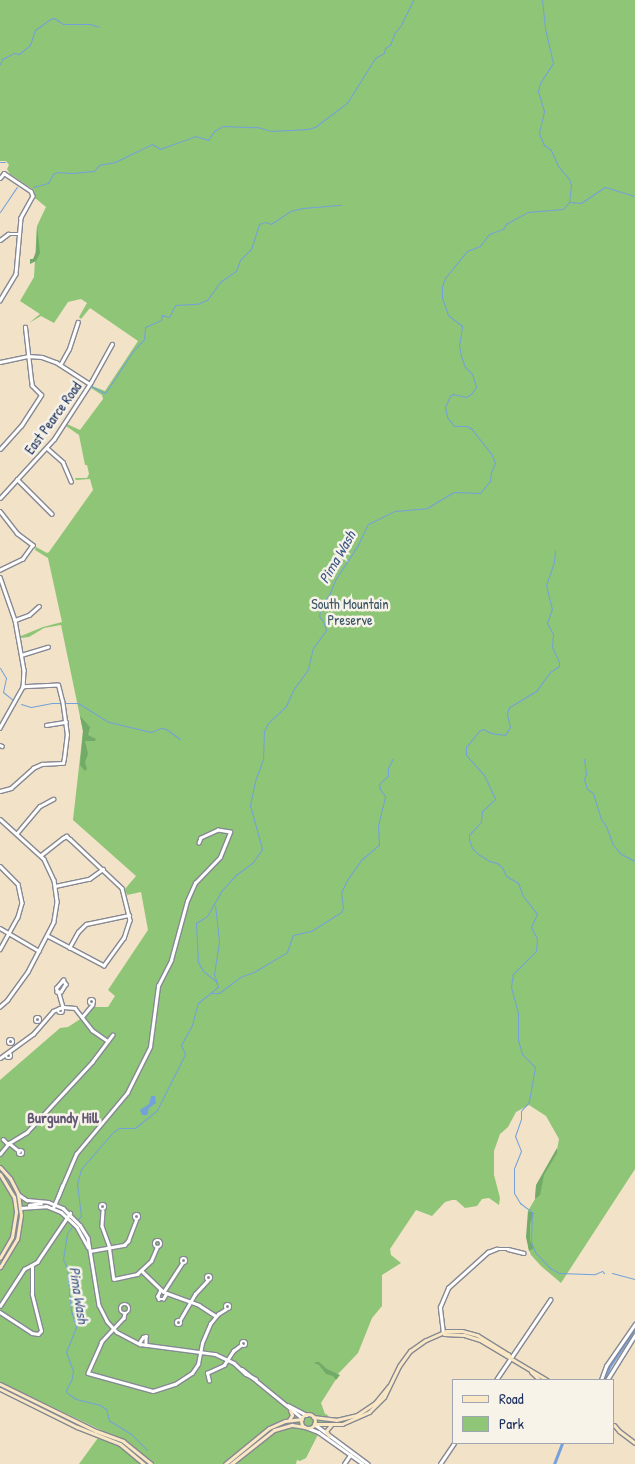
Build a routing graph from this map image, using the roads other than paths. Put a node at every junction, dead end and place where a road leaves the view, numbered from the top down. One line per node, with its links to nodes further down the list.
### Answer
1 (0, 178): 2 (street)
2 (20, 234): 3 (street); 4 (street)
3 (0, 240)
4 (0, 301)
5 (78, 322): 10 (street)
6 (25, 327): 8 (street)
7 (112, 344): 11 (street, East Pearce Road)
8 (28, 356): 9 (street); 10 (street); 13 (street)
9 (0, 362)
10 (60, 365): 11 (street)
11 (90, 384): 12 (street, East Pearce Road)
12 (47, 448): 14 (street, East Pearce Road); 15 (street)
13 (0, 449)
14 (17, 479): 16 (street, East Pearce Road); 18 (street)
15 (71, 481)
16 (0, 498)
17 (0, 511): 19 (street)
18 (52, 514)
19 (0, 570)
20 (0, 576): 22 (street)
21 (39, 606): 22 (street)
22 (14, 620): 24 (street)
23 (48, 647): 24 (street)
24 (21, 655): 25 (street)
25 (22, 687): 26 (street); 28 (street)
26 (66, 722): 27 (street); 29 (street)
27 (46, 725)
28 (0, 728)
29 (0, 791)
30 (52, 799): 32 (street)
31 (0, 818): 32 (street)
32 (17, 833): 34 (street)
33 (199, 843): 61 (street)
34 (41, 855): 36 (street); 37 (street)
35 (0, 866): 40 (street)
36 (104, 869): 37 (street); 38 (street)
37 (55, 886): 41 (street)
38 (129, 915): 42 (street); 42 (street)
39 (0, 928): 40 (street)
40 (9, 933): 43 (street); 44 (street)
41 (47, 936): 42 (street); 44 (street)
42 (69, 948)
43 (0, 949)
44 (39, 951): 47 (street)
45 (60, 993): 45 (street); 48 (street)
46 (92, 1005): 49 (street)
47 (0, 1007)
48 (61, 1007): 49 (street); 52 (street)
49 (82, 1017): 51 (street)
50 (112, 1035): 51 (street)
51 (108, 1041): 54 (street)
52 (0, 1058)
53 (3, 1139): 54 (street)
54 (8, 1143): 55 (street); 56 (street)
55 (19, 1150)
56 (0, 1154)
57 (0, 1166): 59 (main road)
58 (0, 1174): 62 (main road)
59 (18, 1194): 60 (street); 63 (main road)
60 (48, 1202): 61 (street); 63 (street)
61 (55, 1204): 64 (street); 66 (street)
62 (16, 1206): 63 (street); 73 (main road)
63 (21, 1206): 64 (street); 75 (main road)
64 (53, 1208): 67 (street)
65 (103, 1211): 70 (street)
66 (70, 1213): 67 (street); 71 (street)
67 (68, 1217): 71 (street); 76 (street)
68 (136, 1220): 70 (street)
69 (157, 1247): 77 (street)
70 (109, 1249): 71 (street); 77 (street)
71 (90, 1251): 89 (street)
72 (524, 1253): 90 (street)
73 (0, 1258)
74 (182, 1263): 79 (street)
75 (0, 1267)
76 (32, 1267): 82 (street); 84 (street)
77 (142, 1271): 79 (street)
78 (207, 1280): 81 (street)
79 (163, 1292): 81 (street)
80 (550, 1300): 96 (street)
81 (192, 1302): 86 (street); 87 (street)
82 (0, 1306)
83 (226, 1309): 86 (street)
84 (0, 1312)
85 (125, 1313): 85 (street); 89 (street)
86 (216, 1316): 95 (street)
87 (180, 1320)
88 (635, 1324): 102 (street)
89 (114, 1328): 92 (street); 95 (street)
90 (443, 1333): 96 (main road); 106 (main road)
91 (635, 1335): 103 (street)
92 (139, 1344): 93 (street); 93 (street)
93 (146, 1345): 95 (street)
94 (241, 1345): 97 (street)
95 (200, 1352): 97 (street)
96 (511, 1358): 98 (main road); 99 (street)
97 (227, 1359): 104 (street); 108 (street)
98 (530, 1371): 100 (main road); 101 (main road)
99 (497, 1379)
100 (539, 1379)
101 (546, 1379)
102 (601, 1379)
103 (607, 1379)
104 (209, 1381)
105 (0, 1384): 116 (main road)
106 (390, 1385): 111 (main road); 115 (main road)
107 (0, 1389): 116 (main road)
108 (282, 1401): 109 (street); 110 (street)
109 (290, 1410): 112 (street); 113 (main road)
110 (306, 1415): 111 (main road); 112 (main road)
111 (313, 1417): 114 (main road)
112 (302, 1419): 113 (main road); 118 (main road)
113 (290, 1420): 125 (main road)
114 (314, 1424): 115 (main road); 118 (main road); 121 (street)
115 (332, 1424): 121 (main road)
116 (78, 1425): 126 (main road); 127 (main road)
117 (615, 1426): 120 (main road)
118 (306, 1428): 124 (street); 125 (main road)
119 (615, 1430): 120 (main road)
120 (618, 1431): 122 (main road)
121 (329, 1436): 124 (street)
122 (635, 1443)
123 (453, 1444): 131 (street)
124 (350, 1454): 128 (street); 129 (street); 130 (street)
125 (228, 1463)
126 (144, 1464)
127 (151, 1464)
128 (344, 1464)
129 (363, 1464)
130 (368, 1464)
131 (440, 1464)

